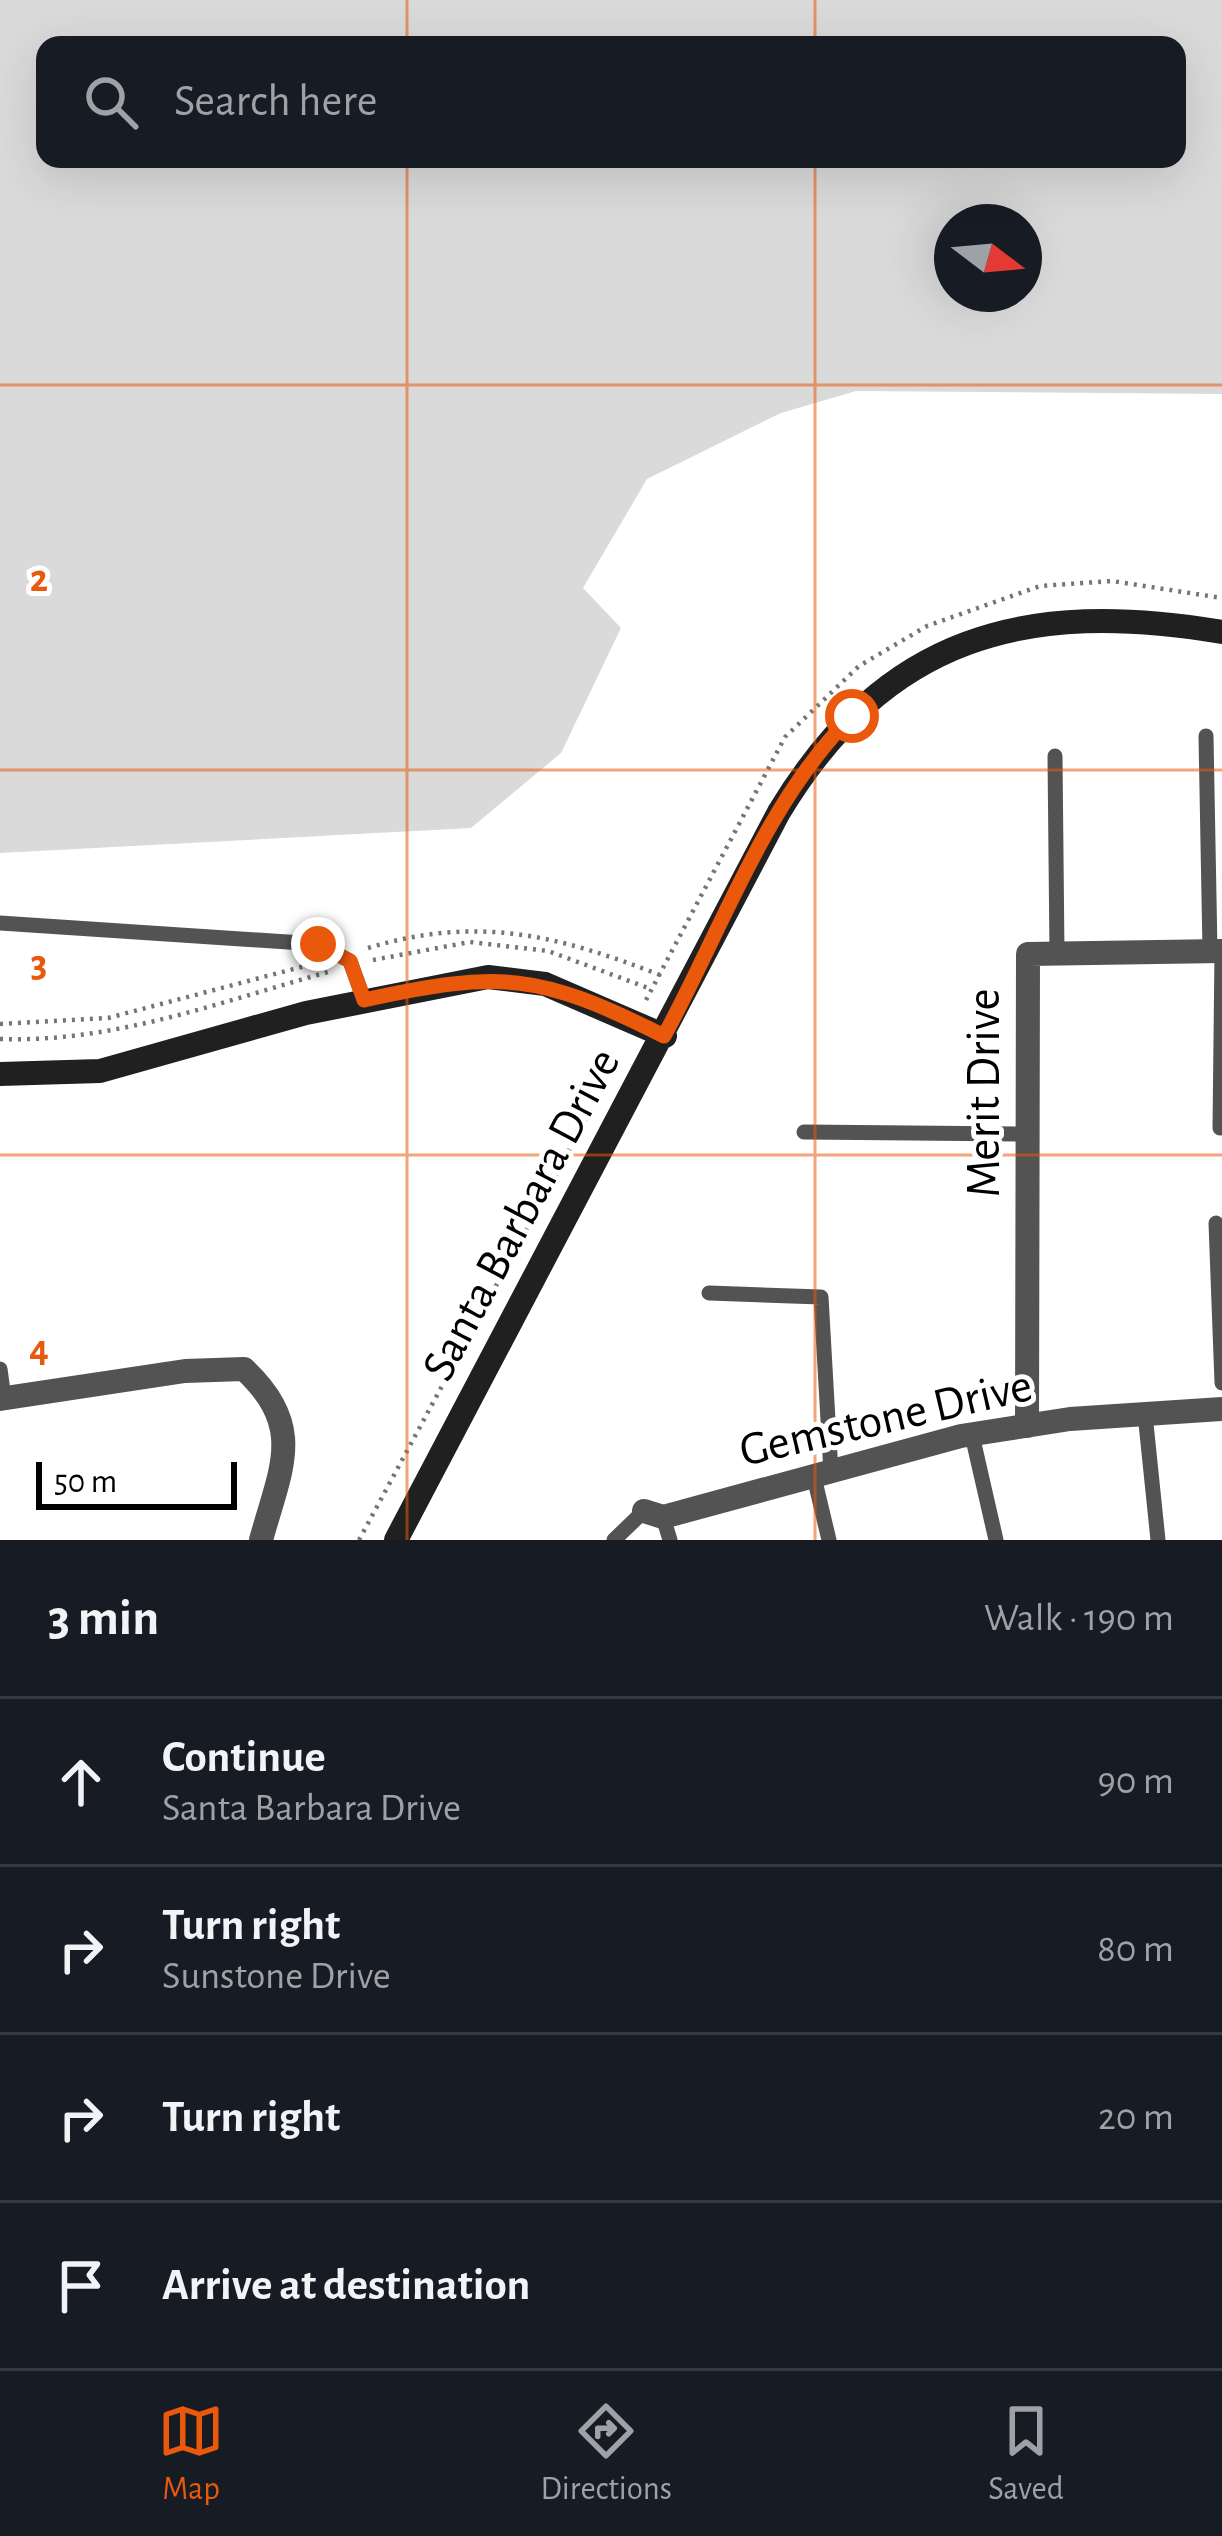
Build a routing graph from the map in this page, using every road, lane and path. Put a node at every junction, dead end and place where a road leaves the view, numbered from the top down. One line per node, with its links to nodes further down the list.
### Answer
1 (1222, 632): 10 (street, Santa Barbara Drive)
2 (1206, 736): 5 (lane)
3 (1055, 756): 6 (lane)
4 (0, 923): 8 (lane)
5 (1218, 950): 6 (street, Merit Drive); 13 (lane)
6 (1057, 954): 15 (street, Merit Drive)
7 (651, 989): 9 (path)
8 (364, 1000): 9 (street); 11 (street)
9 (636, 1022): 10 (street)
10 (664, 1036): 29 (street, Santa Barbara Drive)
11 (0, 1075)
12 (590, 1112): 28 (path)
13 (1220, 1128)
14 (804, 1132): 15 (lane)
15 (1026, 1134): 23 (street, Merit Drive)
16 (1216, 1223): 19 (lane)
17 (709, 1293): 25 (lane)
18 (0, 1369): 20 (lane)
19 (1222, 1383)
20 (2, 1399): 27 (street)
21 (1222, 1409): 22 (street, Gemstone Drive)
22 (1145, 1414): 23 (street, Gemstone Drive); 33 (lane)
23 (1027, 1426): 24 (street, Gemstone Drive)
24 (972, 1435): 25 (street, Gemstone Drive); 32 (lane)
25 (822, 1475): 26 (street, Gemstone Drive); 31 (lane)
26 (659, 1523): 30 (lane)
27 (261, 1540)
28 (359, 1540)
29 (395, 1540)
30 (614, 1540)
31 (829, 1540)
32 (996, 1540)
33 (1158, 1540)

